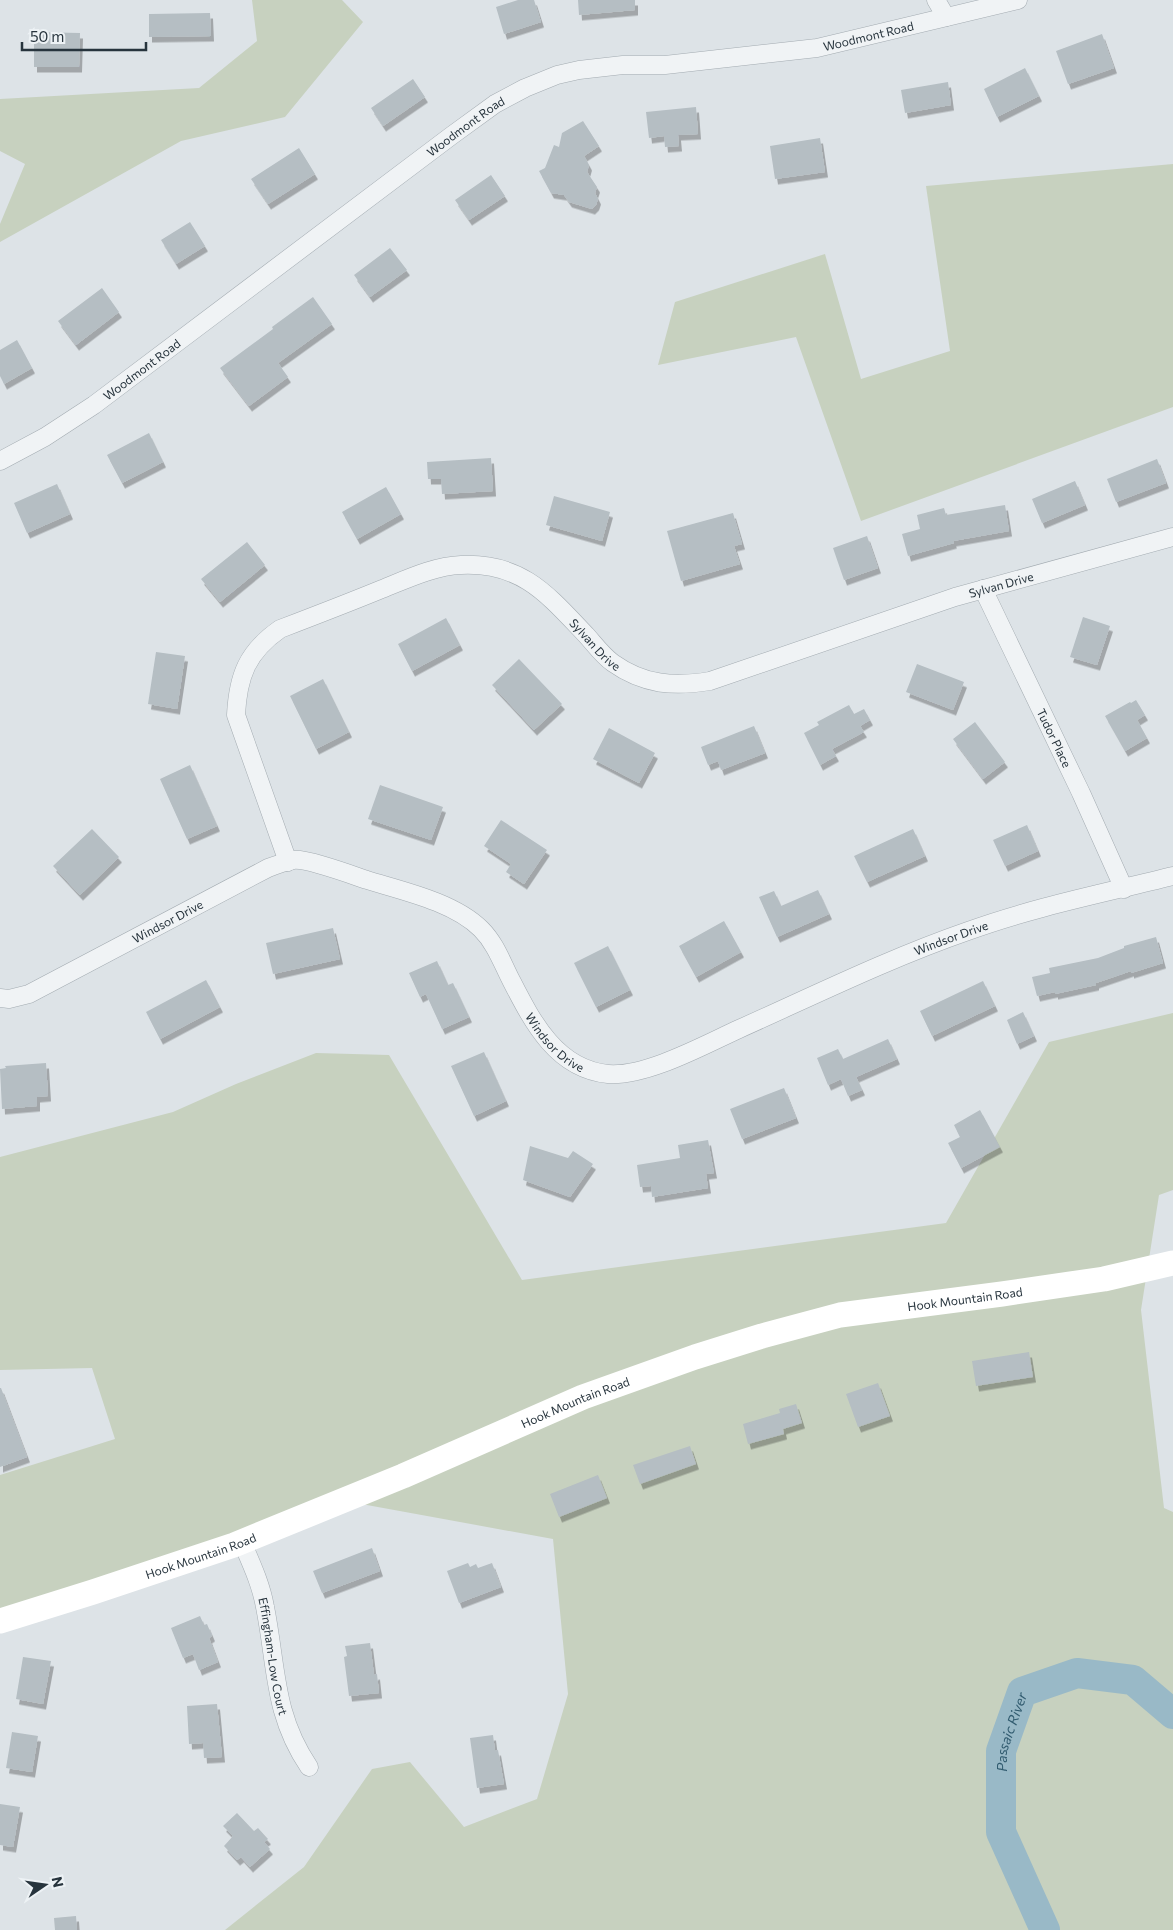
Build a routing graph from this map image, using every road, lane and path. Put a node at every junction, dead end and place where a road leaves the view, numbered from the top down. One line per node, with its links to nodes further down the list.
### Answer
1 (936, 0): 3 (street)
2 (1018, 0): 3 (street, Woodmont Road)
3 (946, 17): 4 (street, Woodmont Road)
4 (0, 461)
5 (1173, 536): 6 (street, Sylvan Drive)
6 (983, 589): 7 (street, Sylvan Drive); 9 (street, Tudor Place)
7 (288, 862): 9 (street, Windsor Drive); 10 (street, Windsor Drive)
8 (1173, 876): 9 (street, Windsor Drive)
9 (1124, 888)
10 (0, 998)
11 (1173, 1263): 12 (street, Hook Mountain Road)
12 (242, 1542): 13 (street, Hook Mountain Road); 14 (street, Effingham-Low Court)
13 (0, 1621)
14 (309, 1767)

